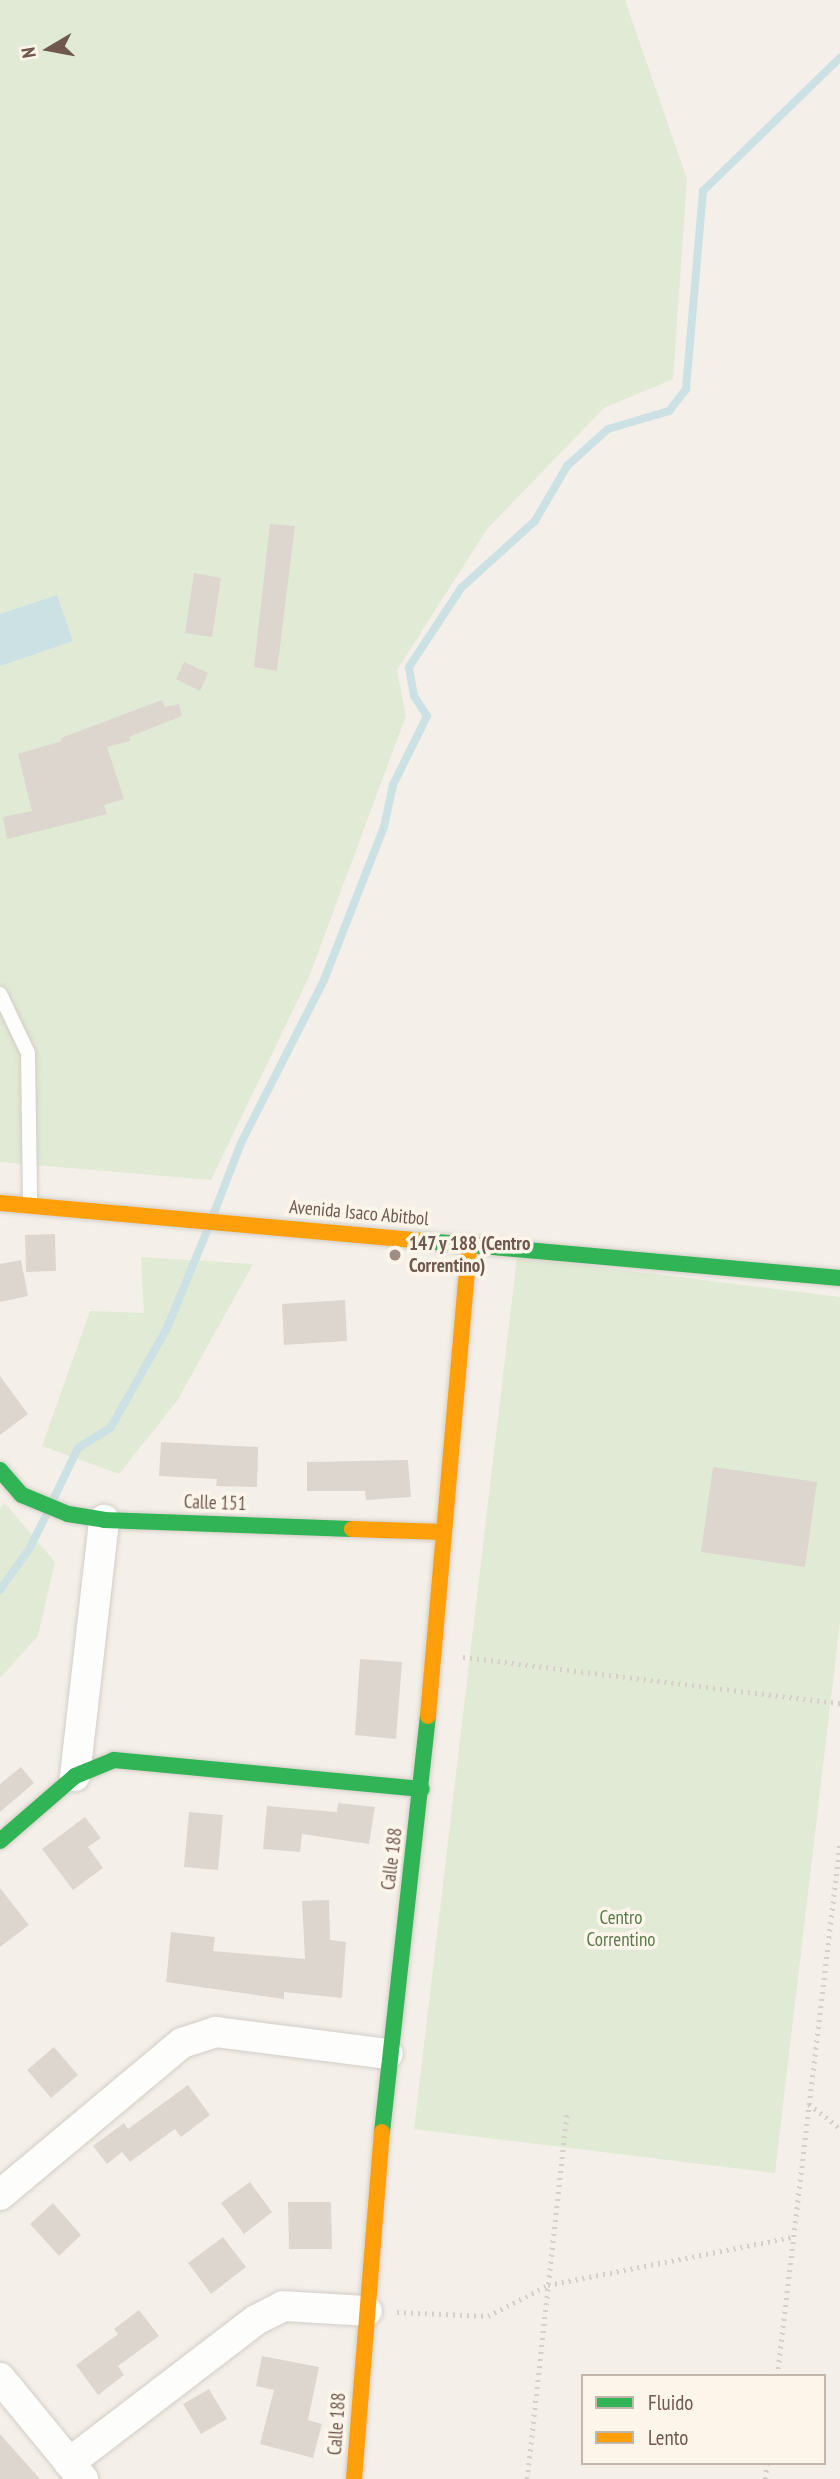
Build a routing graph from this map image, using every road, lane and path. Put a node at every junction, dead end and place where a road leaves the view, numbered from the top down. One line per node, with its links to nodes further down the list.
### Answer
1 (0, 994): 3 (lane)
2 (0, 1203): 3 (street, Avenida Isaco Abitbol)
3 (30, 1205): 4 (street, Avenida Isaco Abitbol)
4 (469, 1244): 5 (street, Avenida Isaco Abitbol); 10 (street, Calle 188)
5 (840, 1278)
6 (0, 1470): 7 (street, Calle 151)
7 (17, 1489): 8 (lane); 9 (street, Calle 151)
8 (0, 1497)
9 (104, 1520): 10 (street, Calle 151); 13 (street)
10 (443, 1532): 11 (street, Calle 188)
11 (434, 1653): 12 (path); 14 (street, Calle 188)
12 (840, 1703)
13 (75, 1776): 14 (street); 15 (street)
14 (422, 1789): 17 (street, Calle 188)
15 (0, 1841)
16 (840, 1842): 18 (path)
17 (388, 2054): 21 (street); 24 (street, Calle 188)
18 (809, 2104): 20 (path); 22 (path)
19 (567, 2113): 23 (path)
20 (840, 2128)
21 (0, 2195)
22 (793, 2237): 23 (path); 25 (path)
23 (548, 2285): 24 (path); 29 (path)
24 (367, 2311): 27 (street); 28 (street, Calle 188)
25 (777, 2374)
26 (4, 2392): 27 (street)
27 (76, 2471)
28 (354, 2479)
29 (527, 2479)

